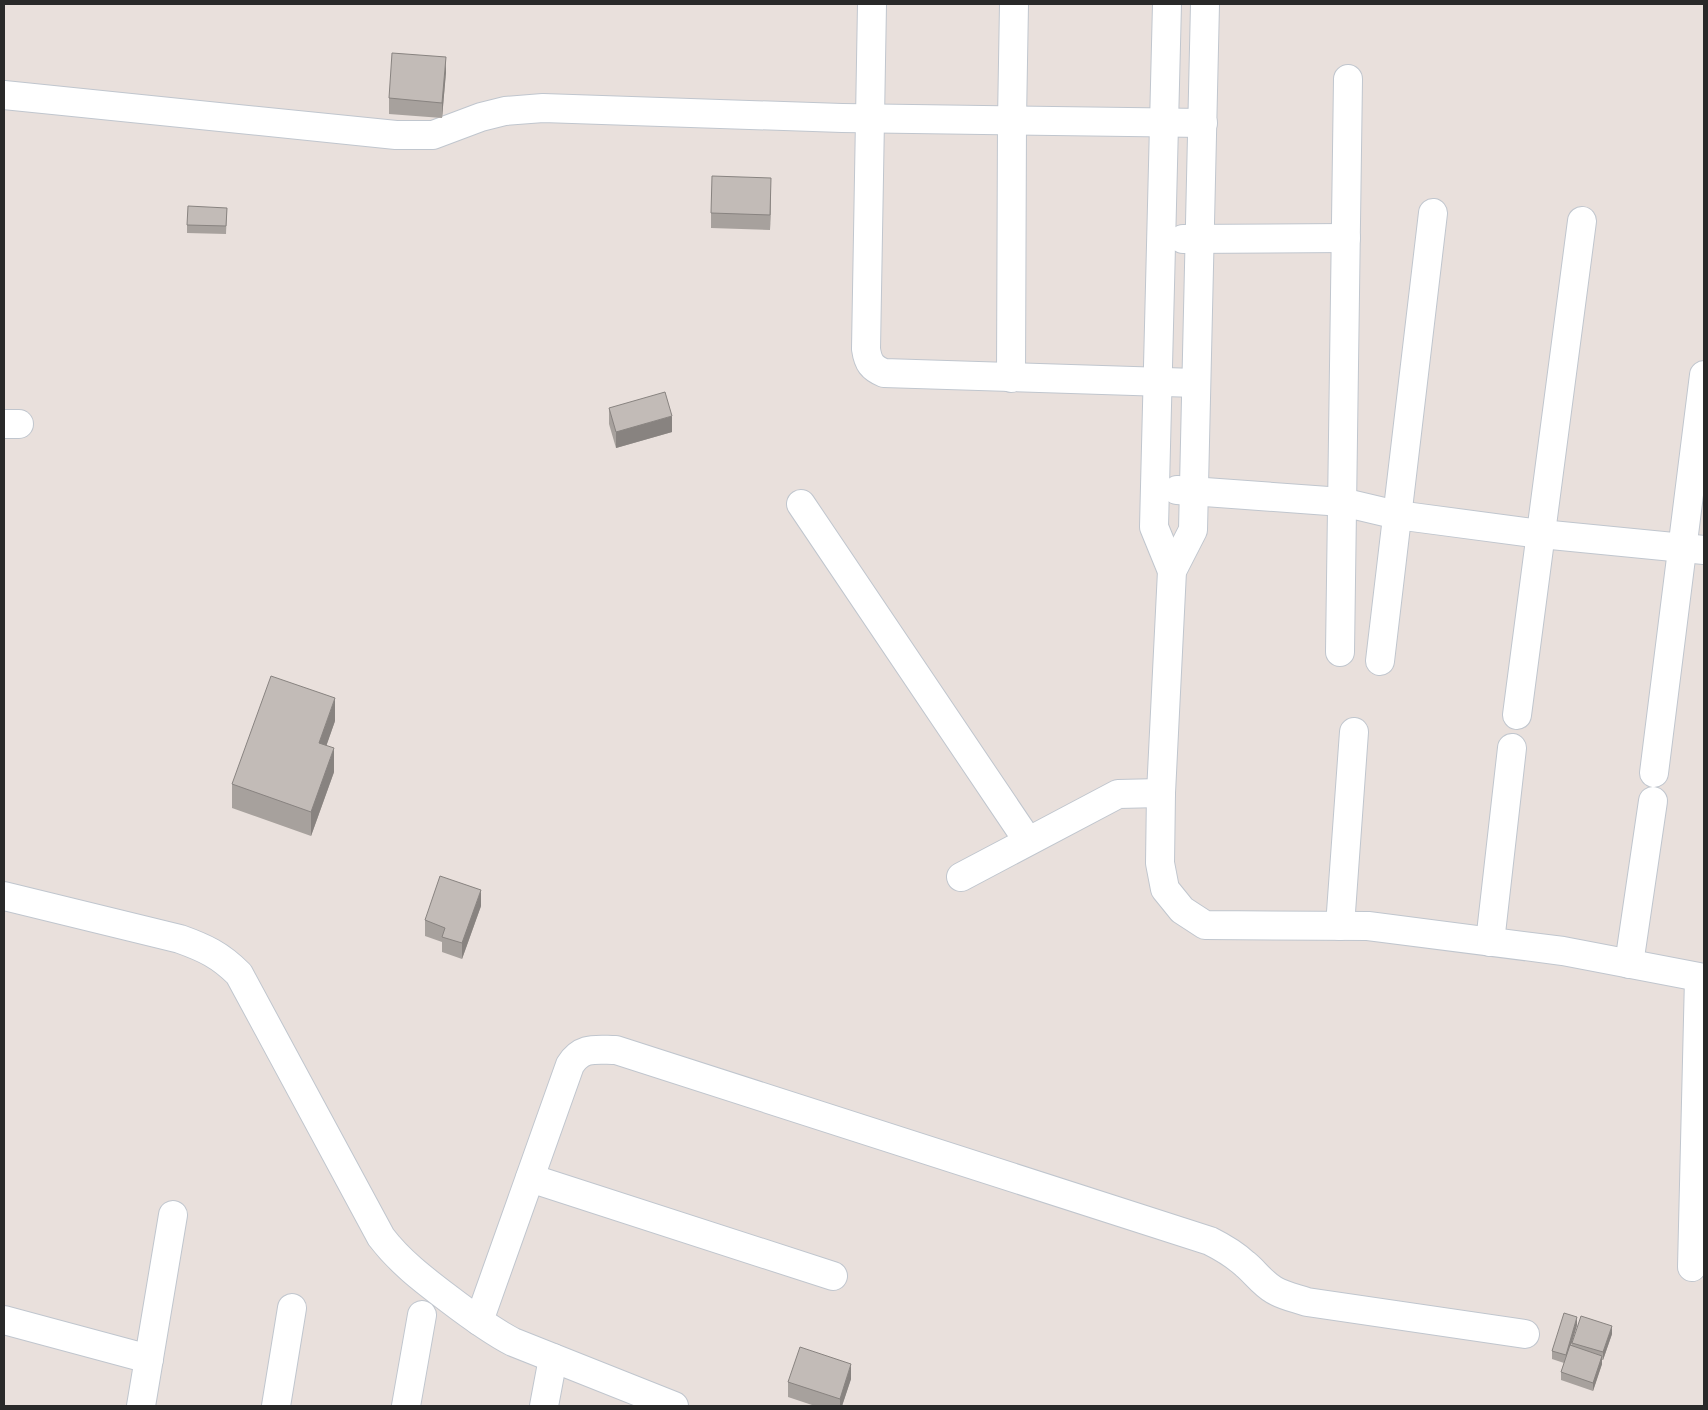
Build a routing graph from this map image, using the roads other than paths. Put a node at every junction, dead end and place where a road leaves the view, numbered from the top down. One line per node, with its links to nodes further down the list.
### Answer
1 (872, 4): 7 (street)
2 (1014, 4): 8 (street)
3 (1167, 4): 9 (street)
4 (1206, 4): 10 (street)
5 (1348, 79): 14 (street)
6 (4, 95): 7 (street)
7 (870, 118): 8 (street); 17 (street)
8 (1012, 120): 9 (street); 17 (street)
9 (1164, 123): 10 (street); 13 (street)
10 (1203, 123): 15 (street)
11 (1433, 213): 24 (street)
12 (1582, 221): 25 (street)
13 (1161, 238): 15 (street); 18 (street)
14 (1346, 238): 15 (street); 22 (street)
15 (1200, 239): 19 (street)
16 (1704, 375): 26 (street)
17 (1011, 378): 18 (street)
18 (1157, 382): 19 (street); 20 (street)
19 (1196, 383): 21 (street)
20 (1155, 490): 21 (street); 27 (street)
21 (1194, 490): 22 (street); 27 (street)
22 (1342, 502): 24 (street); 28 (street)
23 (801, 504): 36 (street)
24 (1397, 515): 25 (street); 29 (street)
25 (1541, 534): 26 (street); 30 (street)
26 (1693, 550): 33 (street)
27 (1172, 571): 34 (street)
28 (1340, 652)
29 (1380, 661)
30 (1517, 716)
31 (1354, 732): 39 (street)
32 (1512, 748): 40 (street)
33 (1654, 772)
34 (1161, 793): 36 (street); 39 (street)
35 (1653, 800): 41 (street)
36 (1028, 841): 37 (street)
37 (961, 877)
38 (4, 896): 50 (street)
39 (1340, 926): 40 (street)
40 (1490, 942): 41 (street)
41 (1629, 964): 42 (street)
42 (1702, 978): 45 (street)
43 (530, 1178): 46 (street); 50 (street); 51 (street)
44 (174, 1214): 53 (street)
45 (1692, 1267)
46 (833, 1276)
47 (292, 1308): 55 (street)
48 (422, 1315): 56 (street)
49 (4, 1320): 53 (street)
50 (479, 1321): 52 (street)
51 (1525, 1334)
52 (553, 1358): 57 (street); 58 (street)
53 (148, 1359): 54 (street)
54 (141, 1406)
55 (276, 1406)
56 (406, 1406)
57 (544, 1406)
58 (674, 1406)

